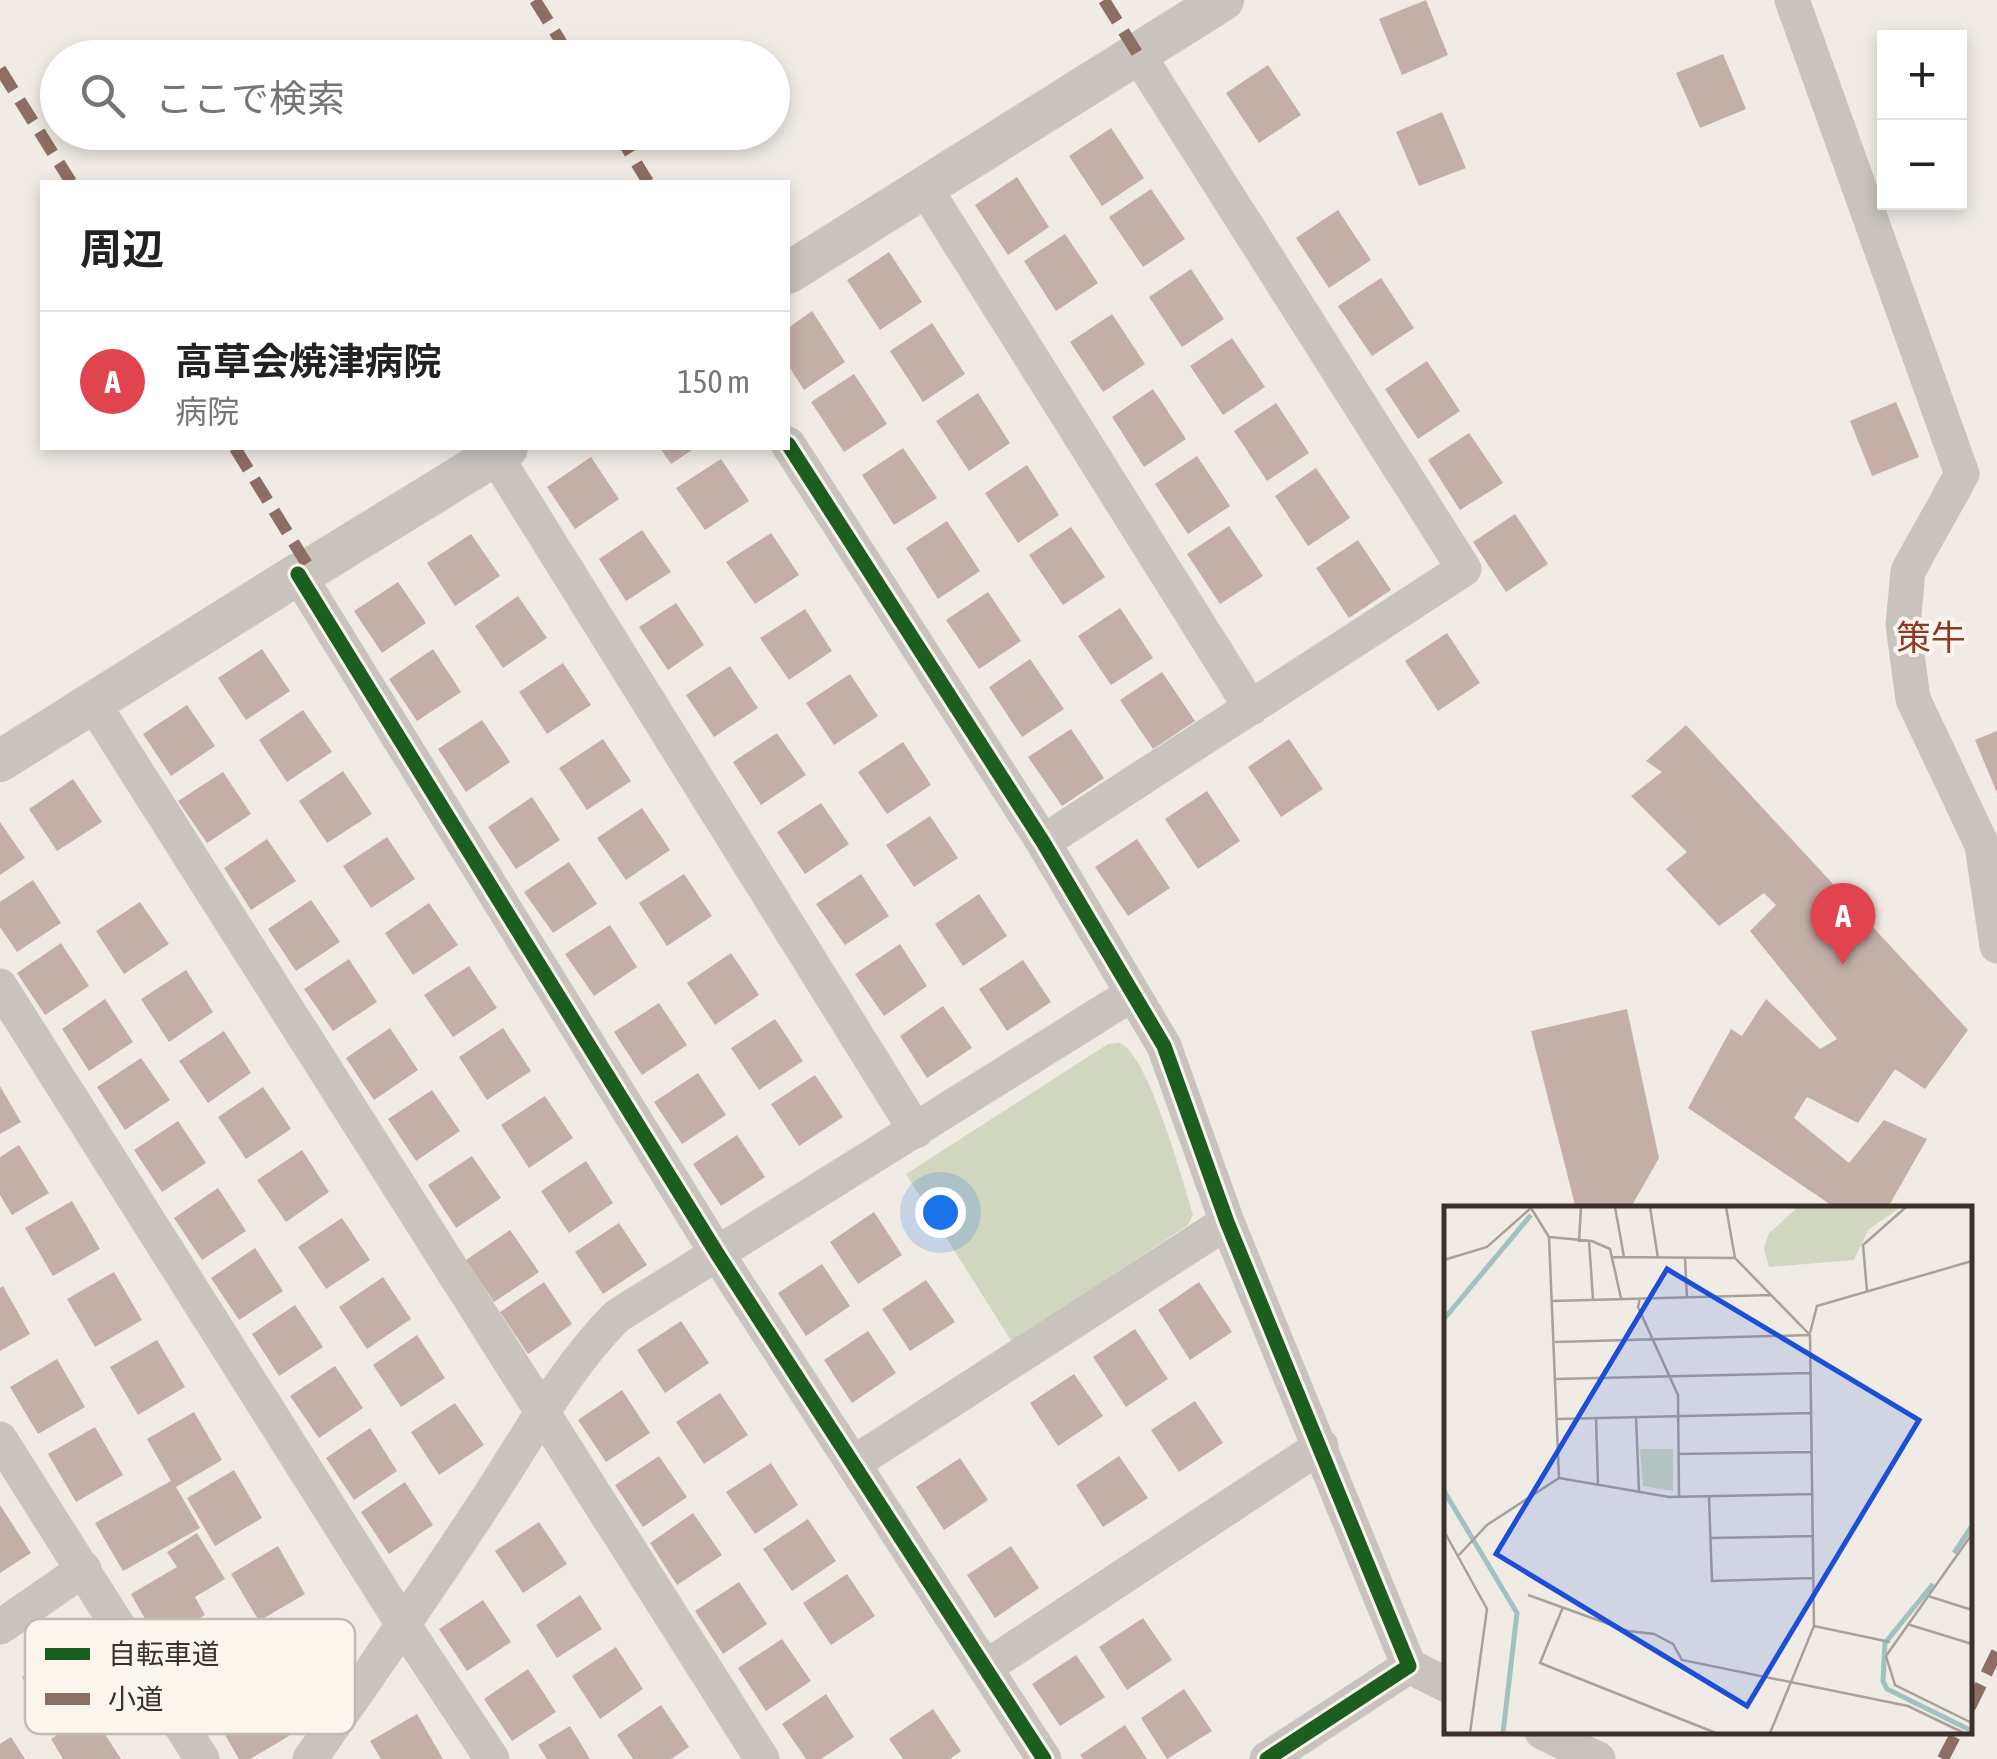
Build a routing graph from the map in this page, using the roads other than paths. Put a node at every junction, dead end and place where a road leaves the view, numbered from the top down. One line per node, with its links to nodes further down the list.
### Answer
1 (1223, 0): 3 (street)
2 (1792, 0): 13 (street)
3 (1136, 53): 4 (street); 10 (street)
4 (925, 188): 5 (street); 10 (street)
5 (790, 271)
6 (790, 447): 12 (street)
7 (501, 451): 8 (street); 16 (street)
8 (304, 572): 9 (street); 18 (street)
9 (94, 703): 11 (street); 19 (street)
10 (1251, 708): 12 (street)
11 (0, 761)
12 (1043, 842): 15 (street)
13 (1997, 946)
14 (0, 986): 25 (street)
15 (1132, 994): 16 (street); 17 (street)
16 (916, 1131): 18 (street)
17 (1227, 1222): 21 (street); 22 (street)
18 (718, 1255): 19 (street); 22 (street)
19 (542, 1414): 25 (street); 37 (street)
20 (0, 1440): 23 (street)
21 (1322, 1446): 27 (street); 28 (street)
22 (854, 1463): 27 (street)
23 (84, 1569): 24 (street); 26 (street)
24 (115, 1619)
25 (404, 1626): 30 (street); 36 (street)
26 (0, 1627)
27 (986, 1666): 38 (street)
28 (1410, 1666): 29 (street); 39 (street)
29 (1444, 1683)
30 (355, 1695)
31 (186, 1734): 34 (street)
32 (328, 1734): 35 (street)
33 (1546, 1734): 40 (street)
34 (202, 1759)
35 (310, 1759)
36 (492, 1759)
37 (762, 1759)
38 (1044, 1759)
39 (1267, 1759)
40 (1598, 1759)

